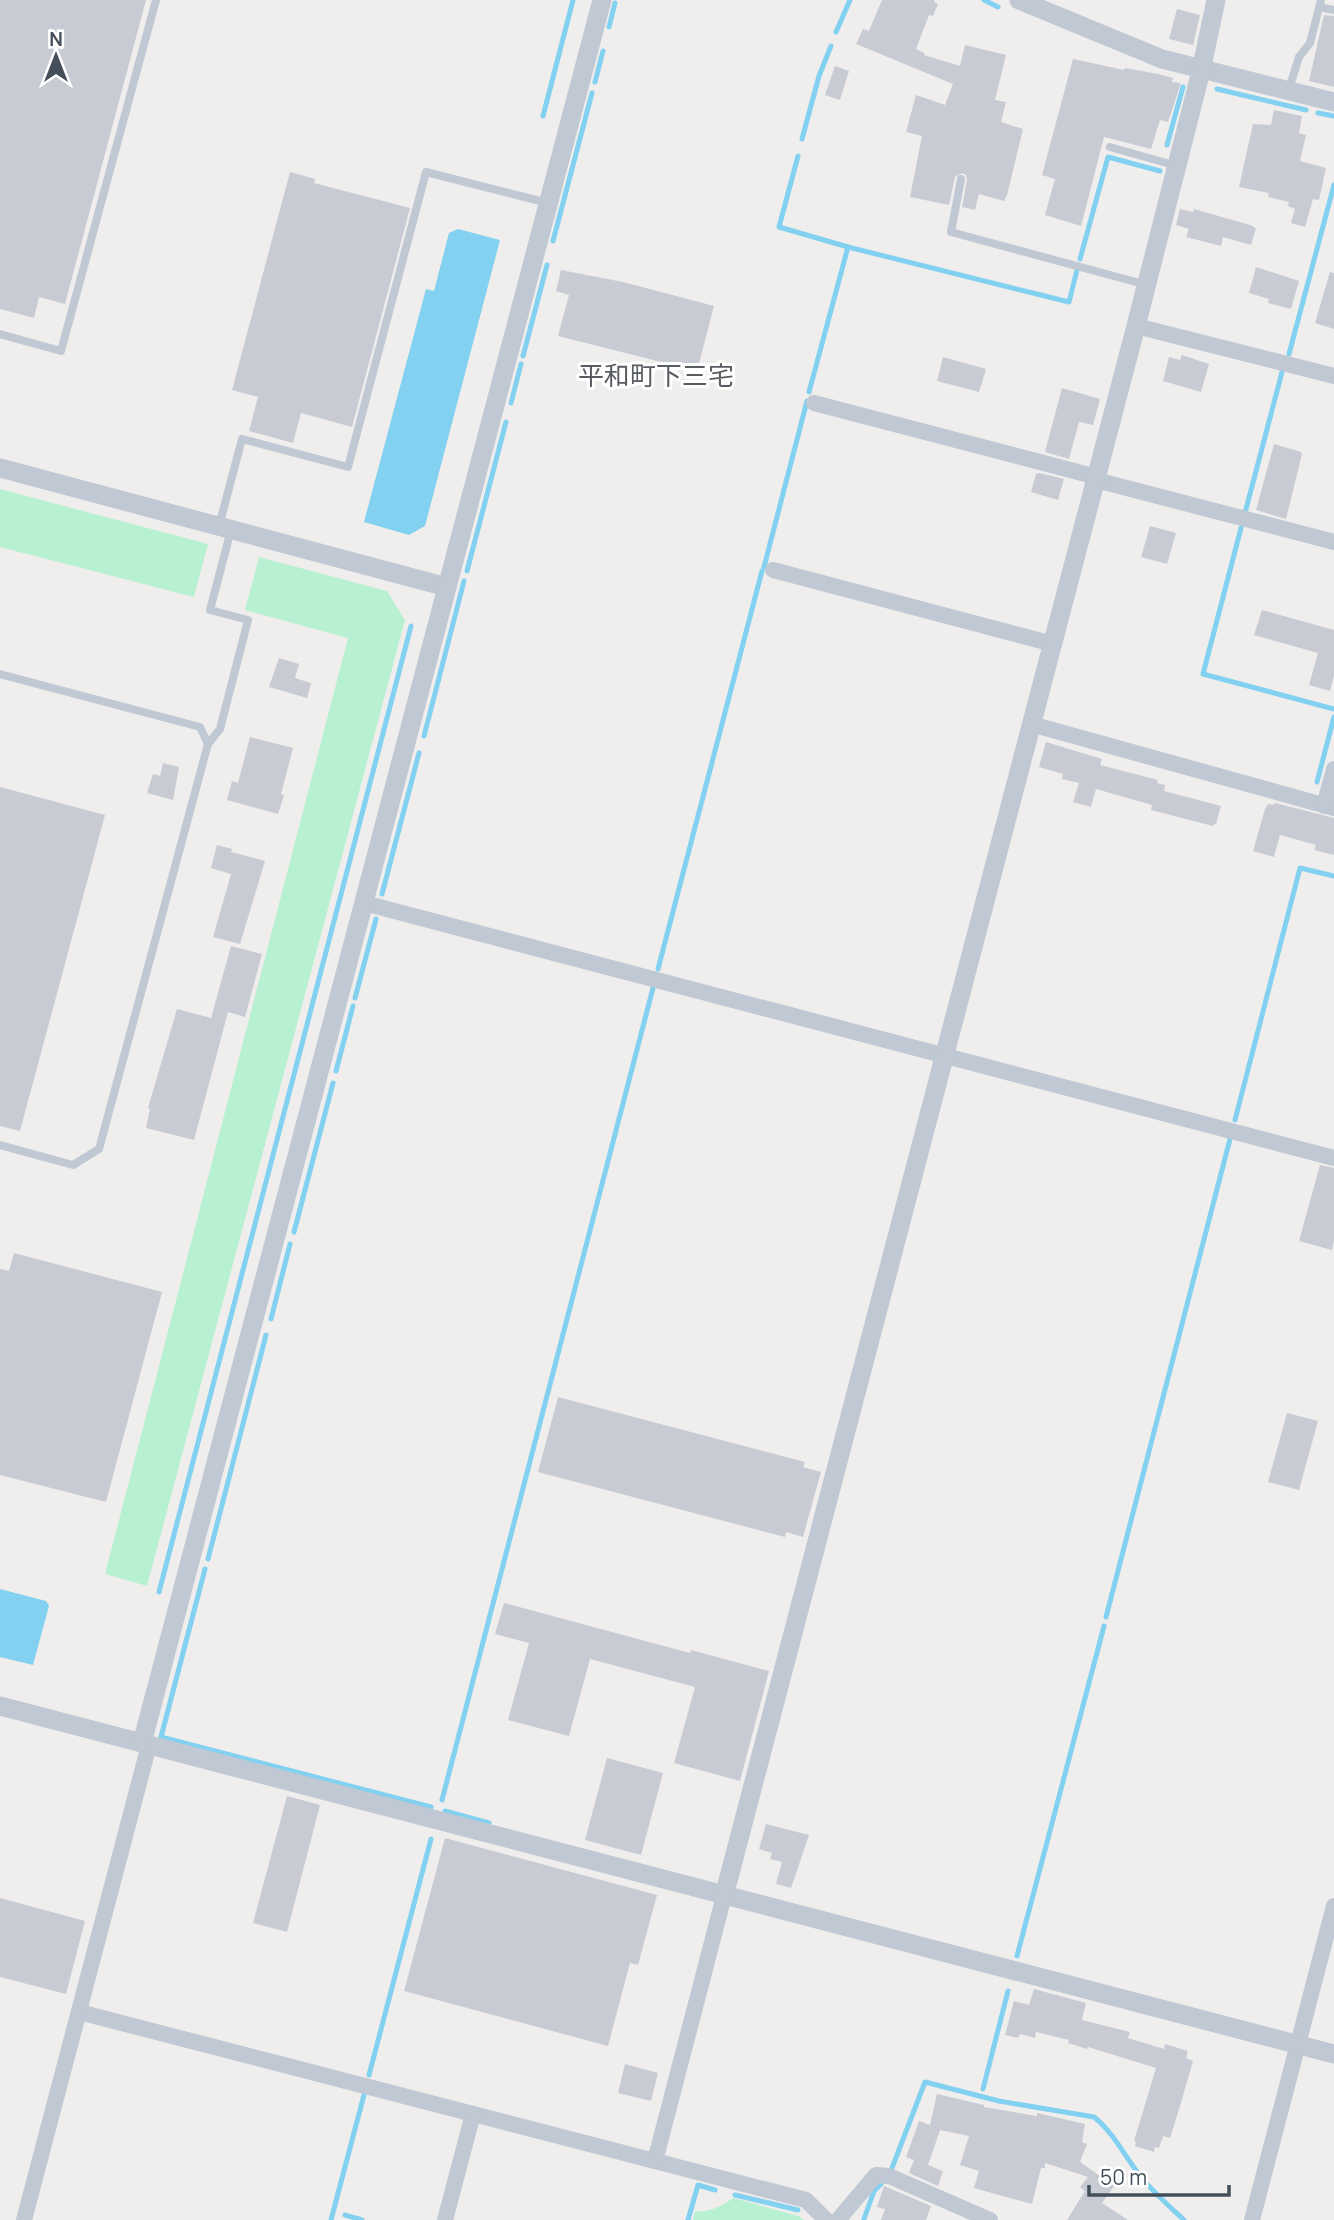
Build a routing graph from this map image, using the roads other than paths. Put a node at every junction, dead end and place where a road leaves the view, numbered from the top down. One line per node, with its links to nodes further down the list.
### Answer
1 (156, 0): 16 (lane)
2 (602, 0): 13 (street)
3 (1019, 0): 7 (street)
4 (1216, 0): 7 (street)
5 (1320, 3): 6 (lane); 8 (lane)
6 (1334, 10)
7 (1201, 71): 8 (street); 11 (street)
8 (1288, 92): 9 (street)
9 (1334, 102)
10 (1110, 147): 11 (lane)
11 (1177, 166): 14 (street)
12 (961, 179): 14 (lane)
13 (548, 204): 21 (lane); 24 (street)
14 (1147, 285): 15 (street)
15 (1136, 326): 17 (street); 20 (street)
16 (0, 334)
17 (1334, 376)
18 (814, 403): 20 (street)
19 (0, 468): 21 (street)
20 (1096, 479): 22 (street); 25 (street)
21 (225, 528): 24 (street); 28 (lane)
22 (1334, 542)
23 (773, 570): 25 (street)
24 (447, 587): 31 (street)
25 (1053, 644): 27 (street)
26 (0, 674): 28 (lane)
27 (1031, 724): 30 (street); 32 (street)
28 (208, 744): 33 (lane)
29 (1334, 769): 30 (street)
30 (1329, 807)
31 (364, 903): 32 (street); 36 (street)
32 (944, 1055): 34 (street); 37 (street)
33 (0, 1145)
34 (1334, 1158)
35 (0, 1706): 36 (street)
36 (146, 1744): 37 (street); 39 (street)
37 (724, 1896): 40 (street); 43 (street)
38 (1334, 1906): 40 (street)
39 (79, 2012): 42 (street); 44 (street)
40 (1298, 2044): 41 (street); 49 (street)
41 (1334, 2054)
42 (472, 2114): 43 (street); 45 (street)
43 (654, 2161): 46 (street)
44 (24, 2220)
45 (445, 2220)
46 (826, 2220)
47 (838, 2220): 48 (street)
48 (990, 2220)
49 (1252, 2220)

